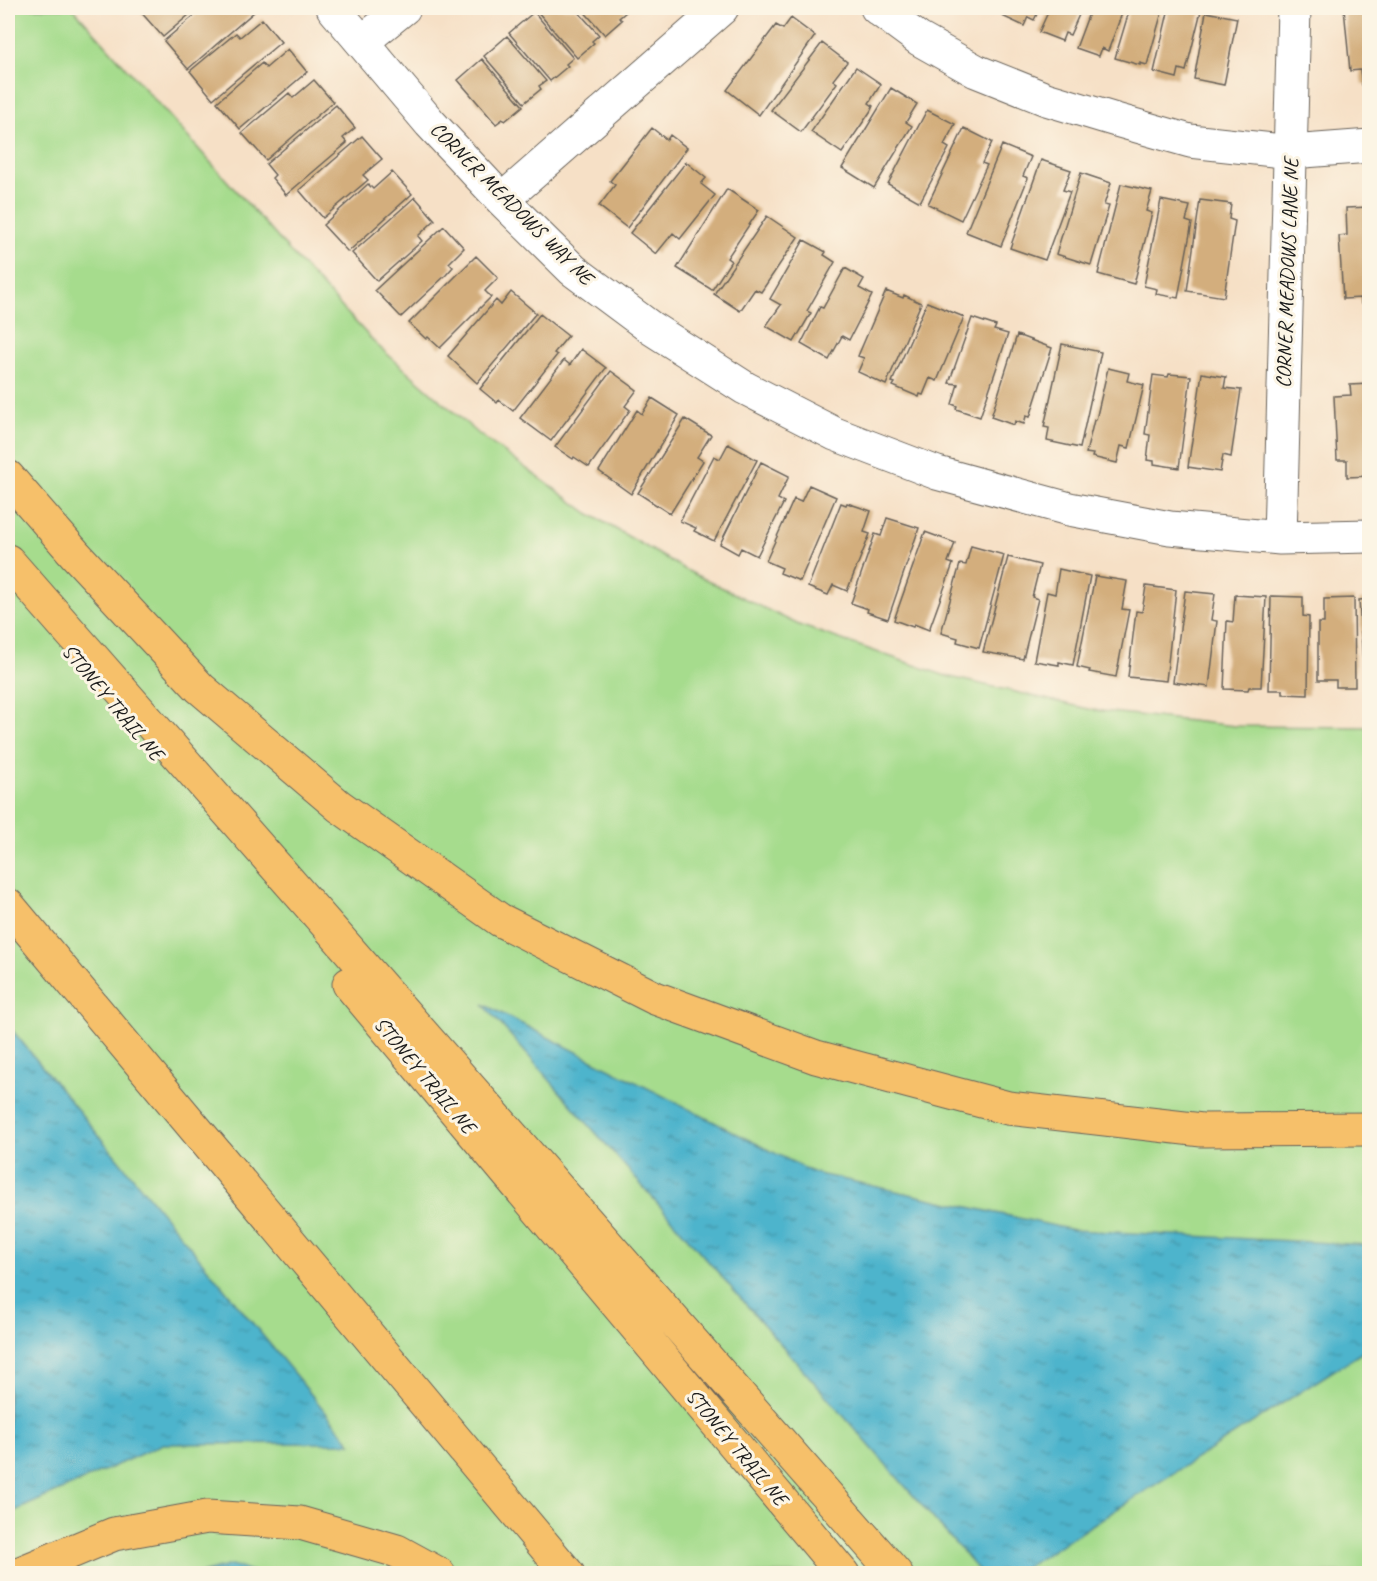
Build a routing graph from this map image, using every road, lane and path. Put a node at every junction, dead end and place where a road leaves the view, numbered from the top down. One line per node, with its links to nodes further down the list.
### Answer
1 (333, 8): 6 (street, CORNER MEADOWS WAY NE)
2 (404, 8): 6 (street)
3 (722, 8): 9 (street)
4 (877, 8): 8 (street)
5 (1294, 8): 8 (street, CORNER MEADOWS LANE NE)
6 (362, 42): 9 (street, CORNER MEADOWS WAY NE)
7 (1370, 146): 8 (street)
8 (1291, 152): 12 (street, CORNER MEADOWS LANE NE)
9 (502, 200): 12 (street, CORNER MEADOWS WAY NE)
10 (8, 477): 16 (highway)
11 (1370, 536): 12 (street, CORNER MEADOWS WAY NE)
12 (1280, 538)
13 (8, 561): 21 (highway)
14 (8, 576): 20 (highway, STONEY TRAIL NE)
15 (8, 905): 19 (highway)
16 (1370, 1130)
17 (18, 1574): 18 (highway)
18 (439, 1574)
19 (568, 1574)
20 (843, 1574)
21 (896, 1574)

